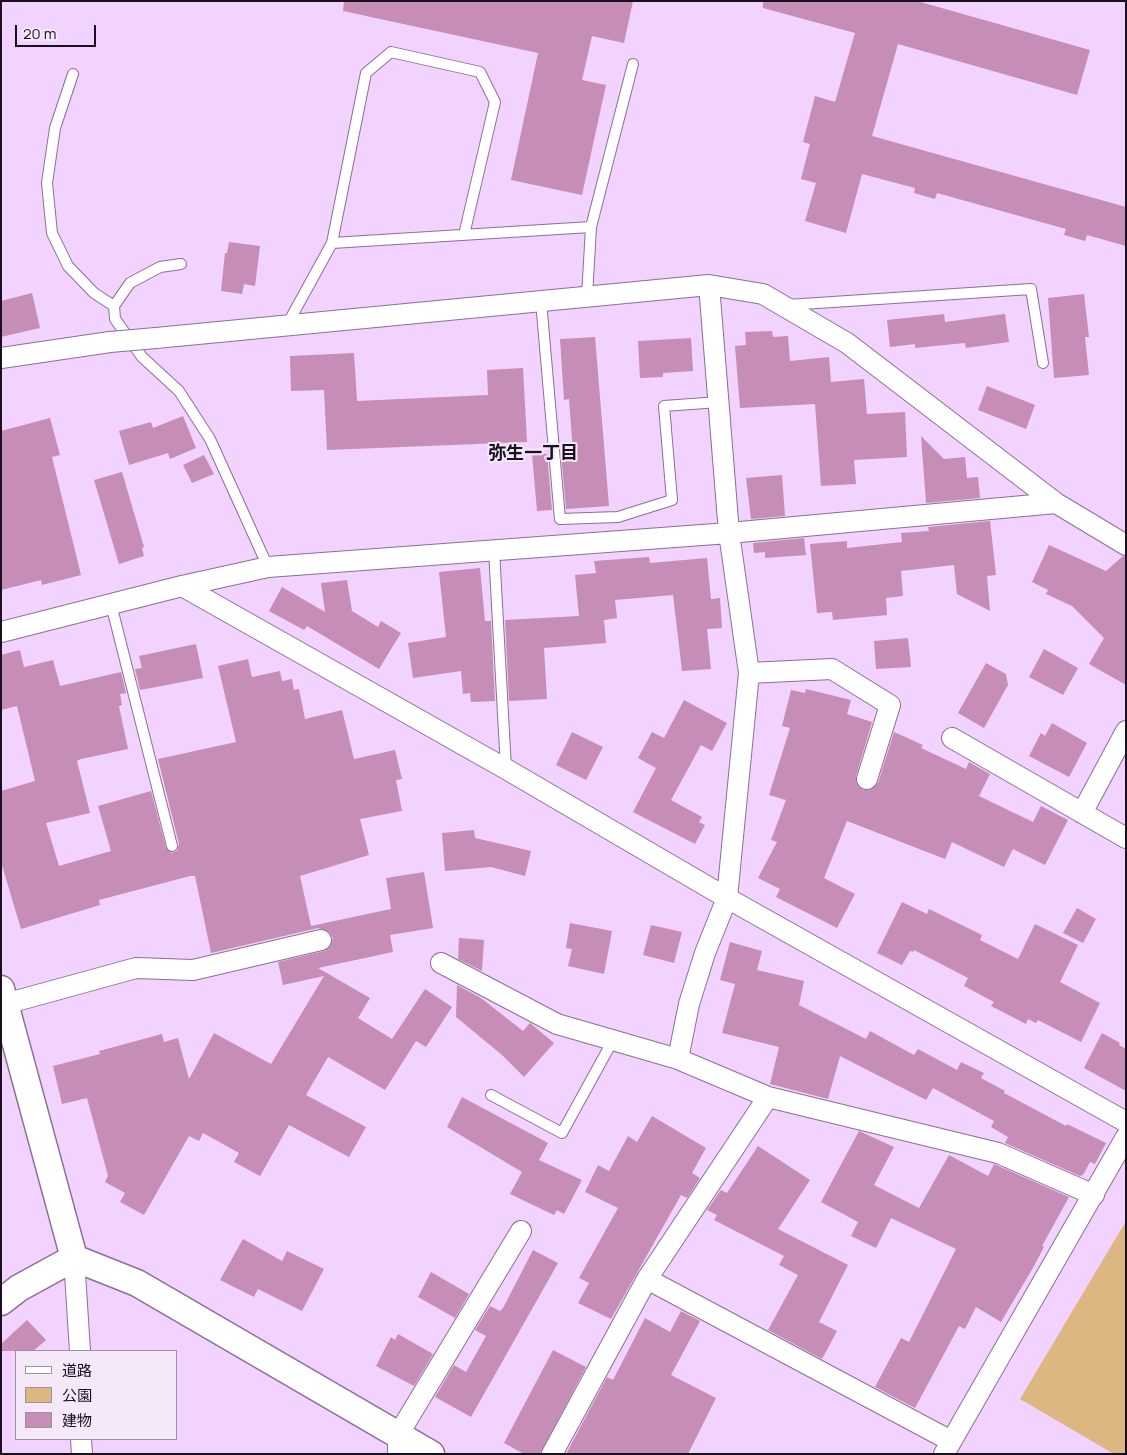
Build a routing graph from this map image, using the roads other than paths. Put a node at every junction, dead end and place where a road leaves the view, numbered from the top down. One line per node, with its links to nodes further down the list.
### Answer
1 (633, 64): 3 (lane)
2 (73, 74): 11 (lane)
3 (591, 227): 4 (lane); 8 (lane)
4 (464, 235): 5 (lane); 5 (lane)
5 (332, 243): 12 (lane)
6 (181, 264): 11 (lane)
7 (709, 285): 8 (street); 10 (street); 15 (street)
8 (587, 297): 9 (street)
9 (541, 301): 12 (street); 15 (lane)
10 (785, 305): 14 (lane); 16 (street)
11 (114, 306): 20 (lane)
12 (287, 325): 13 (street, bridge)
13 (1, 358)
14 (1043, 363)
15 (719, 402): 17 (street)
16 (1056, 502): 17 (street); 18 (street)
17 (729, 533): 19 (street); 24 (street)
18 (1126, 545)
19 (494, 550): 20 (street); 27 (lane)
20 (268, 567): 21 (street)
21 (182, 586): 22 (street); 27 (street)
22 (111, 604): 23 (street); 31 (lane)
23 (1, 632)
24 (749, 673): 28 (street); 32 (street)
25 (1126, 731): 29 (street)
26 (952, 738): 29 (street)
27 (506, 769): 32 (street)
28 (867, 778)
29 (1082, 813): 30 (street)
30 (1126, 838)
31 (172, 846)
32 (727, 898): 37 (street); 40 (street)
33 (321, 940): 35 (street)
34 (441, 963): 36 (street)
35 (3, 996): 44 (street)
36 (612, 1042): 37 (street); 38 (lane)
37 (678, 1059): 39 (street)
38 (492, 1094)
39 (768, 1097): 42 (street); 45 (street)
40 (1126, 1122)
41 (1126, 1137): 42 (street)
42 (1094, 1195): 50 (street)
43 (521, 1232): 49 (street)
44 (74, 1258): 46 (street); 47 (street); 49 (street)
45 (647, 1279): 50 (street); 53 (street)
46 (1, 1302)
47 (80, 1350)
48 (82, 1440): 51 (street)
49 (398, 1445): 52 (street)
50 (948, 1447)
51 (82, 1454)
52 (431, 1454)
53 (552, 1454)

